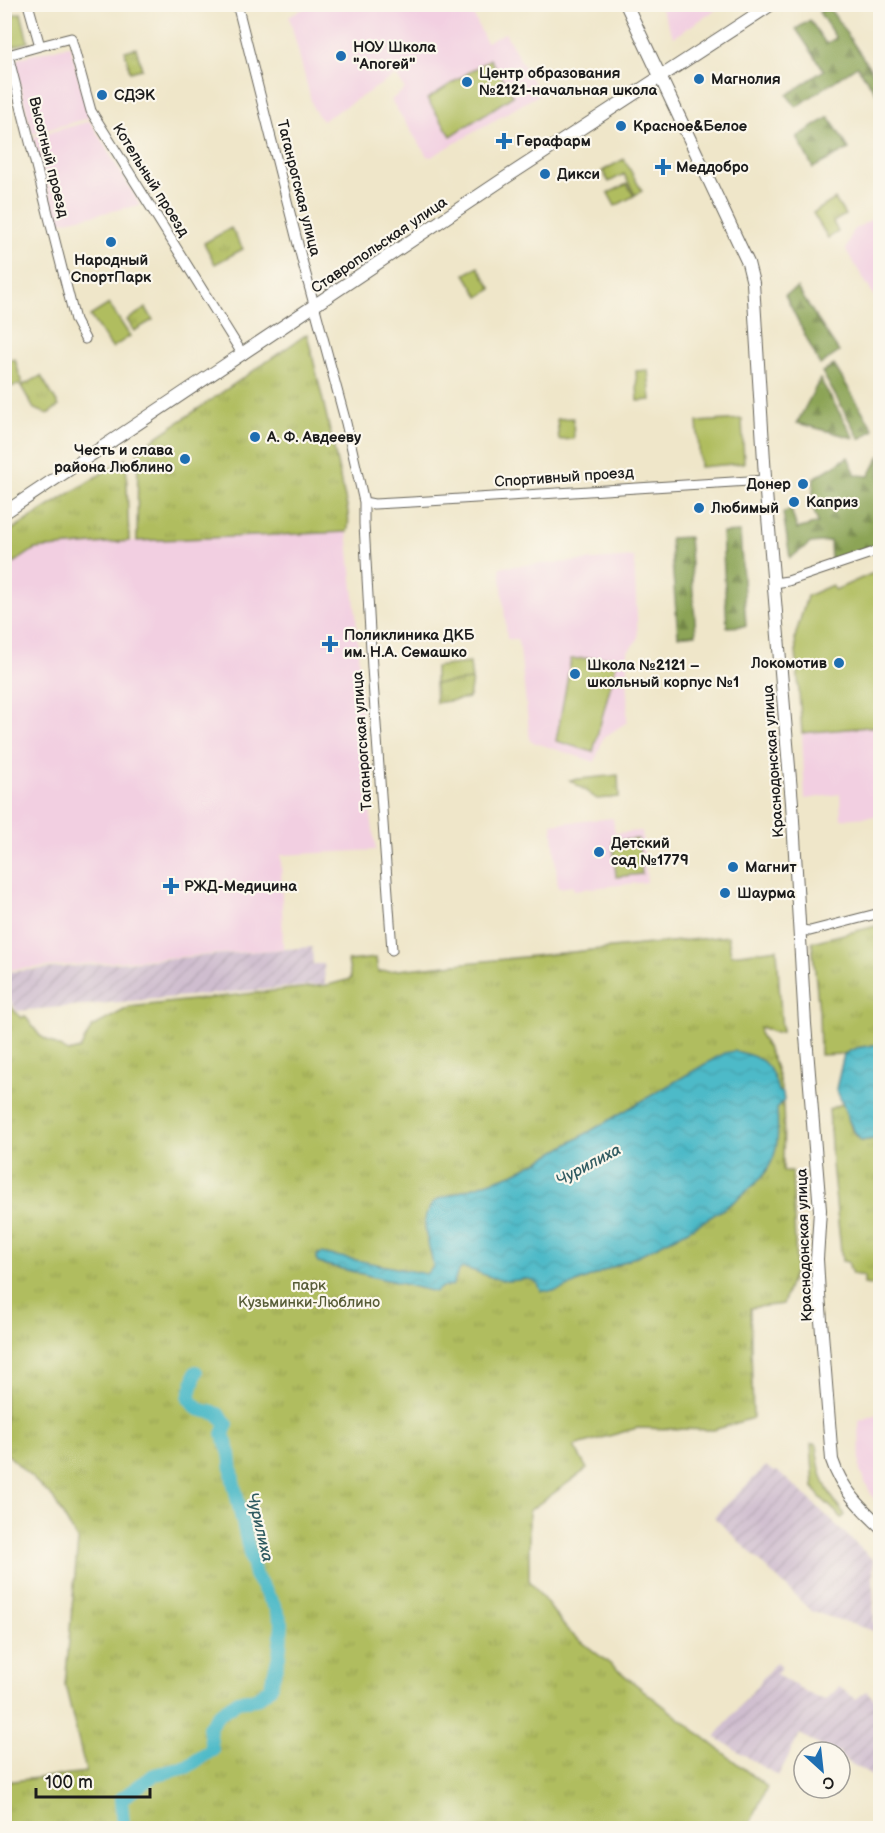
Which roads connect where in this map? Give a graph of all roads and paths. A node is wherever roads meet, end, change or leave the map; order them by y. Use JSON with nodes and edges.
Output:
{"nodes":[{"id":1,"x":28,"y":4,"type":"edge"},
{"id":2,"x":237,"y":4,"type":"edge"},
{"id":3,"x":626,"y":4,"type":"edge"},
{"id":4,"x":772,"y":4,"type":"edge"},
{"id":5,"x":40,"y":46,"type":"junction"},
{"id":6,"x":661,"y":78,"type":"junction"},
{"id":7,"x":314,"y":306,"type":"junction"},
{"id":8,"x":85,"y":339,"type":"dead end"},
{"id":9,"x":243,"y":355,"type":"junction"},
{"id":10,"x":765,"y":480,"type":"junction"},
{"id":11,"x":364,"y":502,"type":"junction"},
{"id":12,"x":4,"y":513,"type":"edge"},
{"id":13,"x":880,"y":550,"type":"edge"},
{"id":14,"x":774,"y":584,"type":"junction"},
{"id":15,"x":880,"y":913,"type":"edge"},
{"id":16,"x":799,"y":930,"type":"junction"},
{"id":17,"x":392,"y":951,"type":"dead end"},
{"id":18,"x":880,"y":1527,"type":"edge"}],
"edges":[{"from":1,"to":5,"type":"street"},
{"from":2,"to":7,"type":"street","name":"Таганрогская улица"},
{"from":3,"to":6,"type":"main road","name":"Краснодонская улица"},
{"from":4,"to":6,"type":"main road","name":"Ставропольская улица"},
{"from":5,"to":8,"type":"street","name":"Высотный проезд"},
{"from":5,"to":9,"type":"street","name":"Котельный проезд"},
{"from":6,"to":7,"type":"main road","name":"Ставропольская улица"},
{"from":6,"to":10,"type":"main road","name":"Краснодонская улица"},
{"from":7,"to":9,"type":"main road","name":"Ставропольская улица"},
{"from":7,"to":11,"type":"street","name":"Таганрогская улица"},
{"from":9,"to":12,"type":"main road","name":"Ставропольская улица"},
{"from":10,"to":11,"type":"street","name":"Спортивный проезд"},
{"from":10,"to":14,"type":"main road","name":"Краснодонская улица"},
{"from":11,"to":17,"type":"street","name":"Таганрогская улица"},
{"from":13,"to":14,"type":"street"},
{"from":14,"to":16,"type":"main road","name":"Краснодонская улица"},
{"from":15,"to":16,"type":"street"},
{"from":16,"to":18,"type":"main road","name":"Краснодонская улица"}]}
